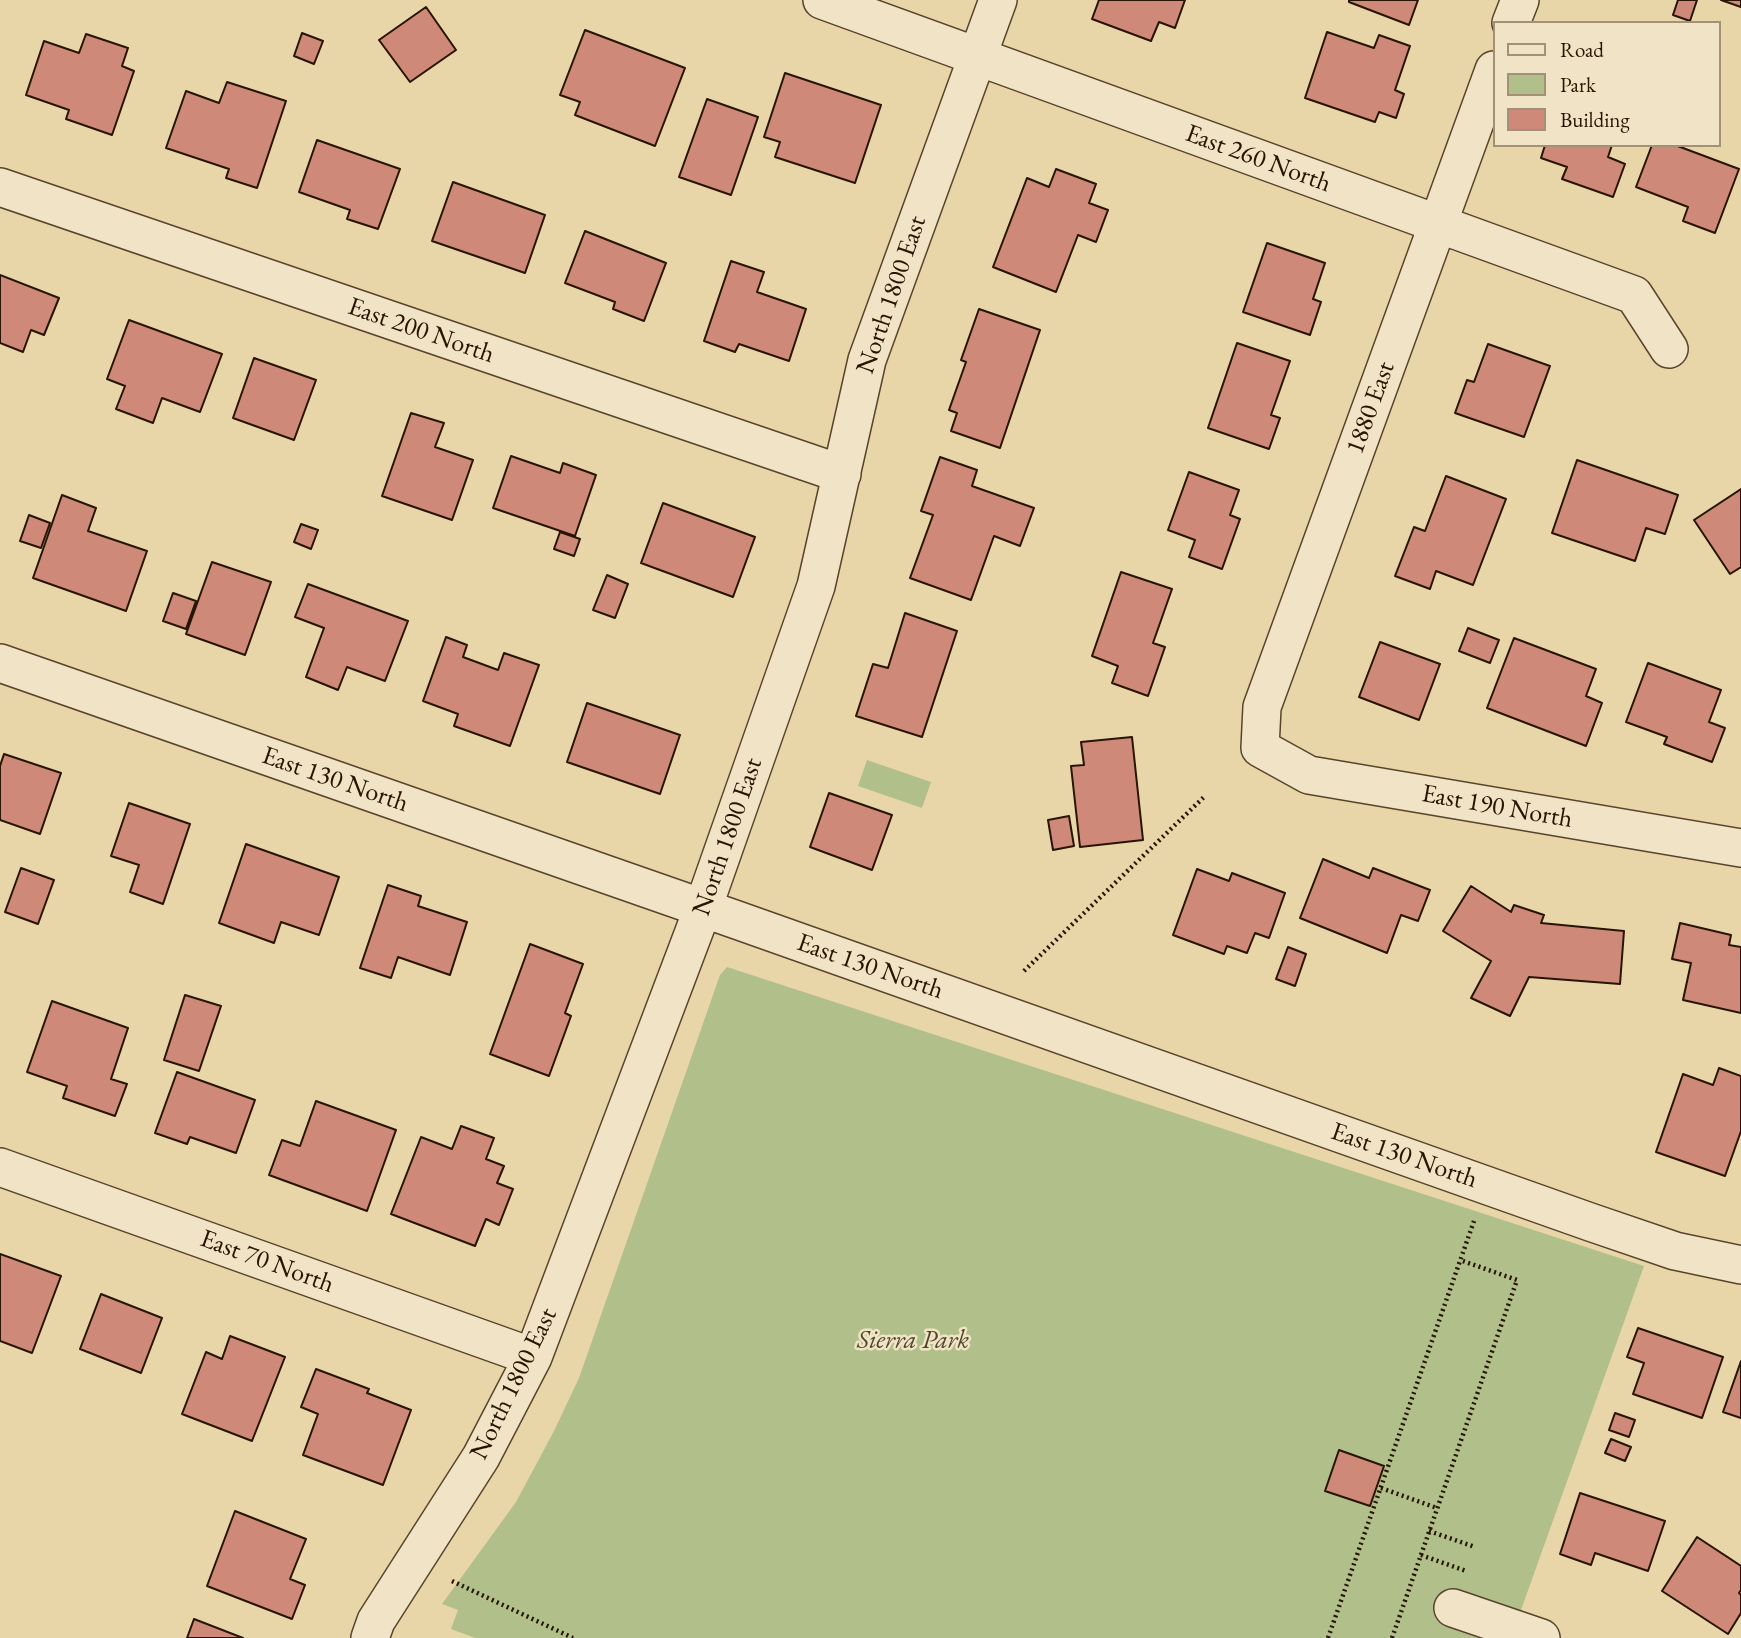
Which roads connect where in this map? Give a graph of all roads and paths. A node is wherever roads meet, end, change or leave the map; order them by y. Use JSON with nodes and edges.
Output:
{"nodes":[{"id":1,"x":822,"y":0,"type":"edge"},
{"id":2,"x":998,"y":0,"type":"edge"},
{"id":3,"x":1520,"y":0,"type":"edge"},
{"id":4,"x":1512,"y":21,"type":"edge"},
{"id":5,"x":977,"y":57,"type":"junction"},
{"id":6,"x":1492,"y":76,"type":"edge"},
{"id":7,"x":0,"y":187,"type":"edge"},
{"id":8,"x":1438,"y":224,"type":"junction"},
{"id":9,"x":1669,"y":348,"type":"dead end"},
{"id":10,"x":842,"y":474,"type":"junction"},
{"id":11,"x":0,"y":663,"type":"edge"},
{"id":12,"x":1260,"y":748,"type":"joint"},
{"id":13,"x":1204,"y":797,"type":"dead end"},
{"id":14,"x":1741,"y":848,"type":"edge"},
{"id":15,"x":703,"y":908,"type":"junction"},
{"id":16,"x":1024,"y":971,"type":"dead end"},
{"id":17,"x":0,"y":1167,"type":"edge"},
{"id":18,"x":1474,"y":1221,"type":"dead end"},
{"id":19,"x":1460,"y":1260,"type":"junction"},
{"id":20,"x":1741,"y":1265,"type":"edge"},
{"id":21,"x":533,"y":1357,"type":"junction"},
{"id":22,"x":1381,"y":1488,"type":"junction"},
{"id":23,"x":1437,"y":1508,"type":"junction"},
{"id":24,"x":1429,"y":1531,"type":"junction"},
{"id":25,"x":1475,"y":1547,"type":"dead end"},
{"id":26,"x":1421,"y":1555,"type":"junction"},
{"id":27,"x":1466,"y":1570,"type":"dead end"},
{"id":28,"x":452,"y":1581,"type":"dead end"},
{"id":29,"x":1453,"y":1608,"type":"dead end"},
{"id":30,"x":370,"y":1638,"type":"edge"},
{"id":31,"x":573,"y":1638,"type":"edge"},
{"id":32,"x":1328,"y":1638,"type":"edge"},
{"id":33,"x":1392,"y":1638,"type":"edge"},
{"id":34,"x":1541,"y":1638,"type":"edge"}],
"edges":[{"from":1,"to":5,"type":"street","name":"East 260 North"},
{"from":2,"to":5,"type":"street","name":"North 1800 East"},
{"from":3,"to":4,"type":"street"},
{"from":5,"to":8,"type":"street","name":"East 260 North"},
{"from":5,"to":10,"type":"street","name":"North 1800 East"},
{"from":6,"to":8,"type":"street","name":"1880 East"},
{"from":7,"to":10,"type":"street","name":"East 200 North"},
{"from":8,"to":9,"type":"street","name":"East 260 North"},
{"from":8,"to":12,"type":"street","name":"1880 East"},
{"from":10,"to":15,"type":"street","name":"North 1800 East"},
{"from":11,"to":15,"type":"street","name":"East 130 North"},
{"from":12,"to":14,"type":"street","name":"East 190 North"},
{"from":13,"to":16,"type":"path"},
{"from":15,"to":20,"type":"street","name":"East 130 North"},
{"from":15,"to":21,"type":"street","name":"North 1800 East"},
{"from":17,"to":21,"type":"street","name":"East 70 North"},
{"from":18,"to":19,"type":"path"},
{"from":19,"to":22,"type":"path"},
{"from":19,"to":23,"type":"path"},
{"from":21,"to":30,"type":"street","name":"North 1800 East"},
{"from":22,"to":23,"type":"path"},
{"from":22,"to":32,"type":"path"},
{"from":23,"to":24,"type":"path"},
{"from":24,"to":25,"type":"path"},
{"from":24,"to":26,"type":"path"},
{"from":26,"to":27,"type":"path"},
{"from":26,"to":33,"type":"path"},
{"from":28,"to":31,"type":"path"},
{"from":29,"to":34,"type":"street"}]}
